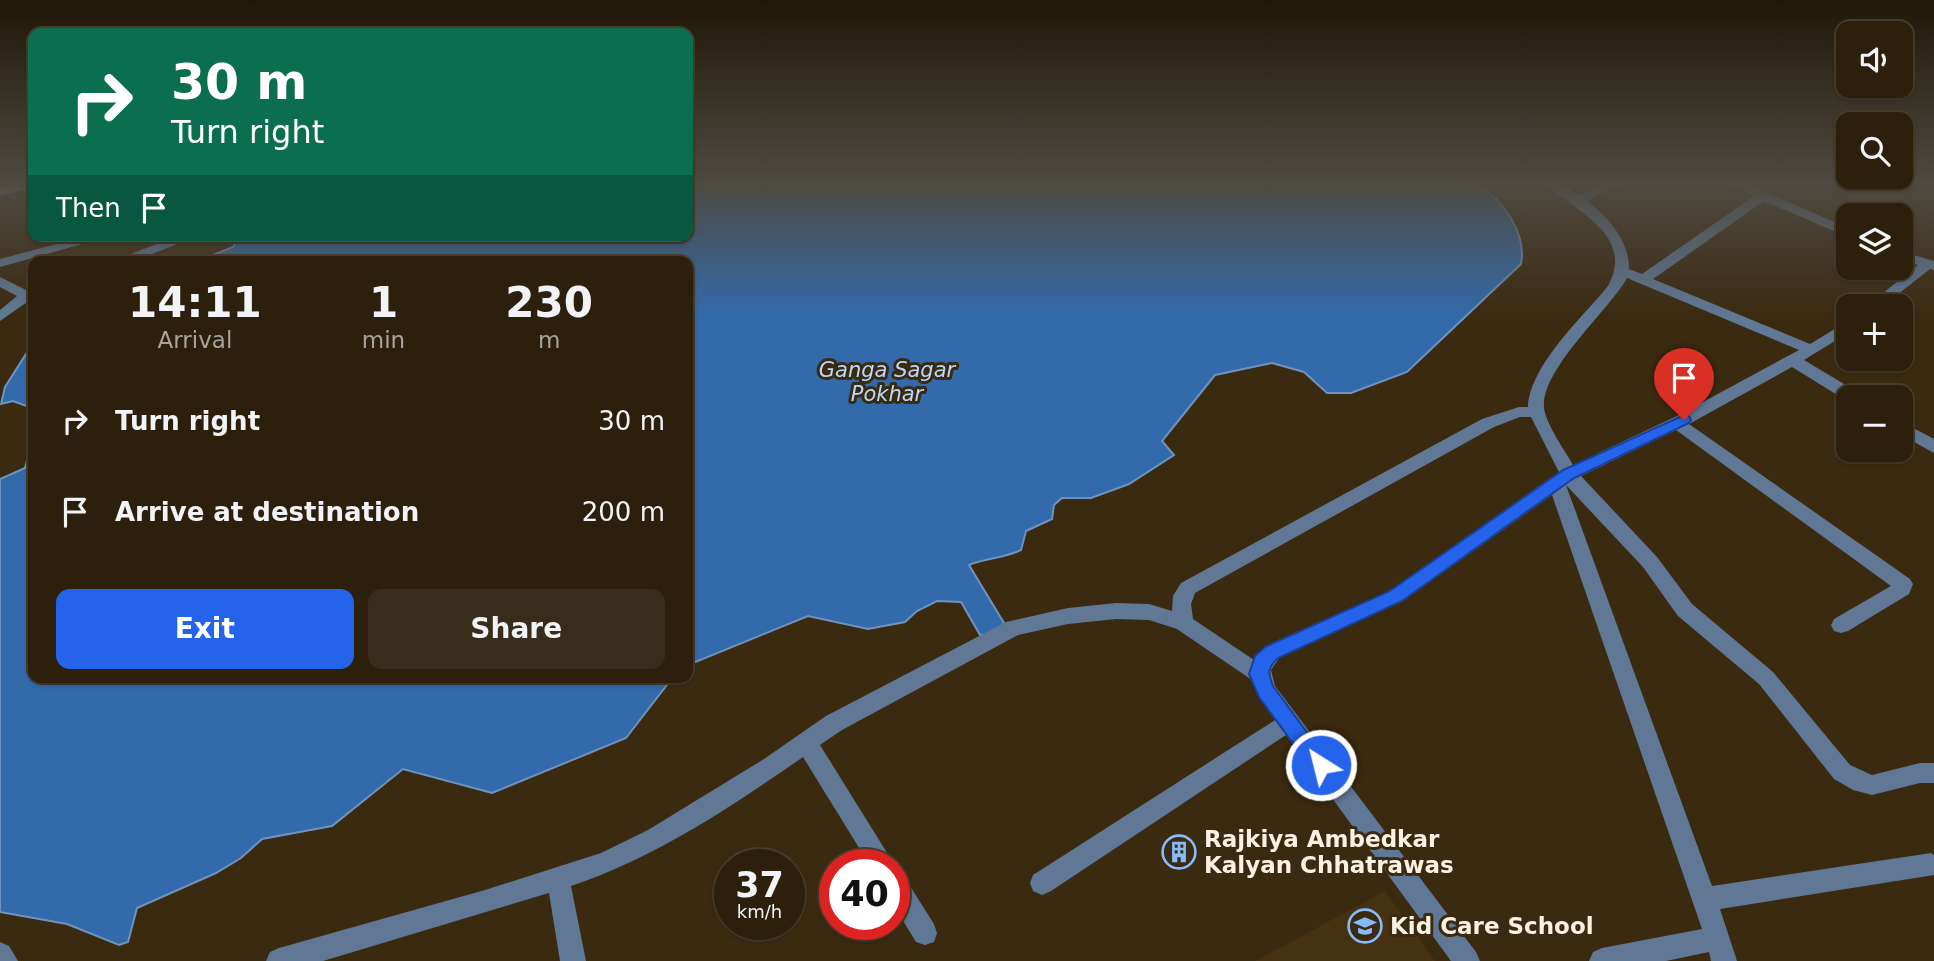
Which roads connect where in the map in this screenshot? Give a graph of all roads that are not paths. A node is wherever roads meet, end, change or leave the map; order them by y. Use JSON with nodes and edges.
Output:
{"nodes":[{"id":1,"x":1606,"y":228,"type":"edge"},
{"id":2,"x":1716,"y":228,"type":"edge"},
{"id":3,"x":81,"y":242,"type":"edge"},
{"id":4,"x":174,"y":242,"type":"edge"},
{"id":5,"x":134,"y":256,"type":"edge"},
{"id":6,"x":1913,"y":259,"type":"edge"},
{"id":7,"x":0,"y":263,"type":"edge"},
{"id":8,"x":1931,"y":265,"type":"edge"},
{"id":9,"x":1622,"y":271,"type":"junction"},
{"id":10,"x":1644,"y":279,"type":"junction"},
{"id":11,"x":0,"y":281,"type":"edge"},
{"id":12,"x":26,"y":293,"type":"edge"},
{"id":13,"x":1891,"y":294,"type":"edge"},
{"id":14,"x":0,"y":295,"type":"edge"},
{"id":15,"x":0,"y":317,"type":"edge"},
{"id":16,"x":1836,"y":333,"type":"edge"},
{"id":17,"x":1811,"y":349,"type":"junction"},
{"id":18,"x":1792,"y":360,"type":"junction"},
{"id":19,"x":1836,"y":387,"type":"edge"},
{"id":20,"x":1536,"y":412,"type":"junction"},
{"id":21,"x":1677,"y":423,"type":"junction"},
{"id":22,"x":1913,"y":434,"type":"edge"},
{"id":23,"x":1934,"y":447,"type":"edge"},
{"id":24,"x":1563,"y":478,"type":"junction"},
{"id":25,"x":1184,"y":623,"type":"junction"},
{"id":26,"x":1842,"y":625,"type":"dead end"},
{"id":27,"x":1259,"y":674,"type":"junction"},
{"id":28,"x":1289,"y":722,"type":"junction"},
{"id":29,"x":806,"y":742,"type":"junction"},
{"id":30,"x":1933,"y":772,"type":"edge"},
{"id":31,"x":874,"y":849,"type":"edge"},
{"id":32,"x":1931,"y":865,"type":"dead end"},
{"id":33,"x":558,"y":878,"type":"junction"},
{"id":34,"x":1042,"y":883,"type":"dead end"},
{"id":35,"x":1705,"y":899,"type":"junction"},
{"id":36,"x":910,"y":909,"type":"edge"},
{"id":37,"x":925,"y":933,"type":"dead end"},
{"id":38,"x":1721,"y":950,"type":"edge"},
{"id":39,"x":0,"y":955,"type":"edge"},
{"id":40,"x":5,"y":961,"type":"edge"},
{"id":41,"x":279,"y":961,"type":"edge"},
{"id":42,"x":573,"y":961,"type":"edge"},
{"id":43,"x":1467,"y":961,"type":"edge"},
{"id":44,"x":1602,"y":961,"type":"edge"}],
"edges":[{"from":1,"to":9,"type":"street"},
{"from":2,"to":10,"type":"street"},
{"from":3,"to":7,"type":"street"},
{"from":4,"to":5,"type":"street"},
{"from":6,"to":8,"type":"street"},
{"from":8,"to":13,"type":"street"},
{"from":9,"to":10,"type":"street"},
{"from":9,"to":20,"type":"street"},
{"from":10,"to":17,"type":"street"},
{"from":11,"to":12,"type":"street"},
{"from":12,"to":14,"type":"street"},
{"from":12,"to":15,"type":"street"},
{"from":16,"to":17,"type":"street"},
{"from":17,"to":18,"type":"street"},
{"from":18,"to":19,"type":"street"},
{"from":18,"to":21,"type":"street"},
{"from":20,"to":24,"type":"street"},
{"from":20,"to":25,"type":"street"},
{"from":21,"to":24,"type":"street"},
{"from":21,"to":26,"type":"street"},
{"from":22,"to":23,"type":"street"},
{"from":24,"to":27,"type":"street"},
{"from":24,"to":30,"type":"street"},
{"from":24,"to":35,"type":"street"},
{"from":25,"to":27,"type":"street"},
{"from":25,"to":29,"type":"street"},
{"from":27,"to":28,"type":"street"},
{"from":28,"to":34,"type":"street"},
{"from":28,"to":43,"type":"street"},
{"from":29,"to":31,"type":"street"},
{"from":29,"to":33,"type":"street"},
{"from":32,"to":35,"type":"street"},
{"from":33,"to":41,"type":"street"},
{"from":33,"to":42,"type":"street"},
{"from":35,"to":38,"type":"street"},
{"from":36,"to":37,"type":"street"},
{"from":38,"to":44,"type":"street"},
{"from":39,"to":40,"type":"street"}]}
